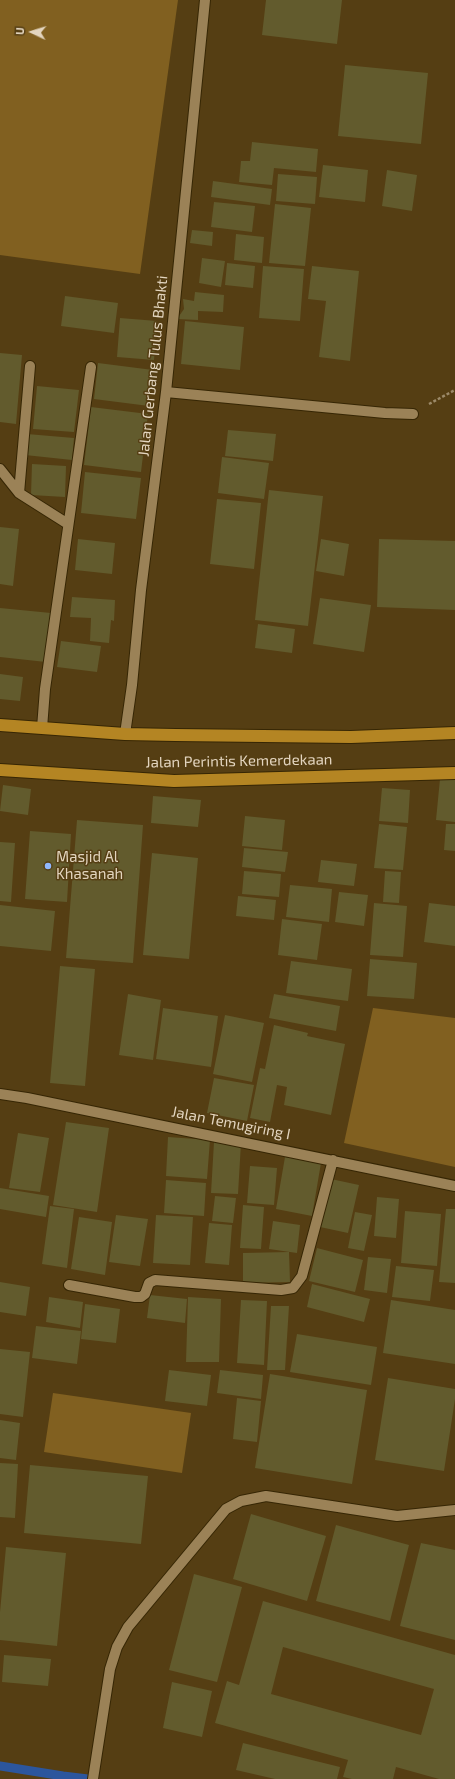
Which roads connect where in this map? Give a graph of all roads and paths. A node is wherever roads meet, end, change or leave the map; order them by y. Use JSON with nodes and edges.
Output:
{"nodes":[{"id":1,"x":205,"y":0,"type":"edge"},
{"id":2,"x":30,"y":366,"type":"dead end"},
{"id":3,"x":91,"y":367,"type":"dead end"},
{"id":4,"x":455,"y":390,"type":"edge"},
{"id":5,"x":166,"y":392,"type":"junction"},
{"id":6,"x":412,"y":414,"type":"joint"},
{"id":7,"x":0,"y":469,"type":"edge"},
{"id":8,"x":19,"y":493,"type":"junction"},
{"id":9,"x":68,"y":524,"type":"junction"},
{"id":10,"x":0,"y":725,"type":"edge"},
{"id":11,"x":42,"y":728,"type":"junction"},
{"id":12,"x":455,"y":733,"type":"edge"},
{"id":13,"x":125,"y":734,"type":"junction"},
{"id":14,"x":0,"y":770,"type":"edge"},
{"id":15,"x":455,"y":773,"type":"edge"},
{"id":16,"x":0,"y":1094,"type":"edge"},
{"id":17,"x":333,"y":1160,"type":"junction"},
{"id":18,"x":455,"y":1186,"type":"edge"},
{"id":19,"x":69,"y":1285,"type":"dead end"},
{"id":20,"x":455,"y":1510,"type":"edge"},
{"id":21,"x":93,"y":1779,"type":"edge"}],
"edges":[{"from":1,"to":5,"type":"street","name":"Jalan Gerbang Tulus Bhakti"},
{"from":2,"to":8,"type":"street"},
{"from":3,"to":9,"type":"street"},
{"from":4,"to":6,"type":"path"},
{"from":5,"to":6,"type":"street"},
{"from":5,"to":13,"type":"street","name":"Jalan Gerbang Tulus Bhakti"},
{"from":7,"to":8,"type":"street"},
{"from":8,"to":9,"type":"street"},
{"from":9,"to":11,"type":"street"},
{"from":10,"to":11,"type":"highway","name":"Jalan Perintis Kemerdekaan"},
{"from":11,"to":13,"type":"highway","name":"Jalan Perintis Kemerdekaan"},
{"from":12,"to":13,"type":"highway","name":"Jalan Perintis Kemerdekaan"},
{"from":14,"to":15,"type":"highway","name":"Jalan Perintis Kemerdekaan"},
{"from":16,"to":17,"type":"street","name":"Jalan Temugiring I"},
{"from":17,"to":18,"type":"street","name":"Jalan Temugiring I"},
{"from":17,"to":19,"type":"street"},
{"from":20,"to":21,"type":"street"}]}
